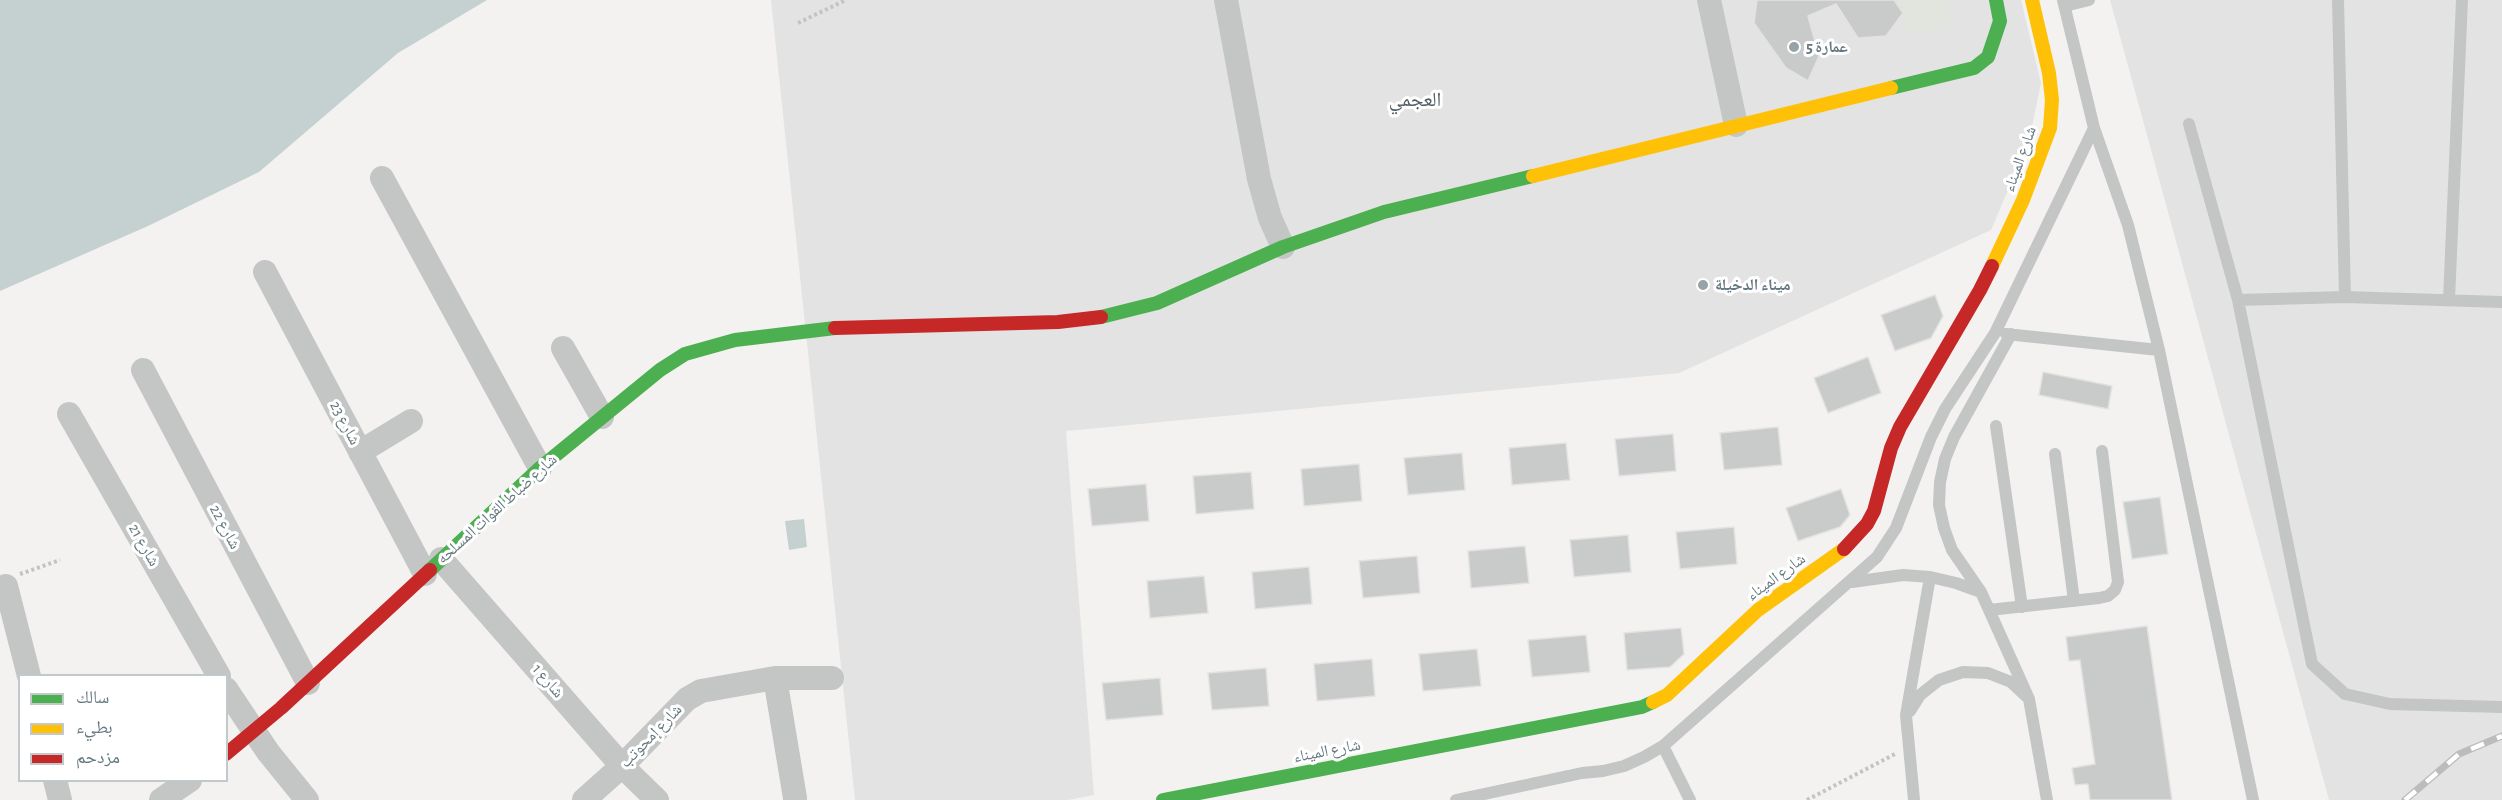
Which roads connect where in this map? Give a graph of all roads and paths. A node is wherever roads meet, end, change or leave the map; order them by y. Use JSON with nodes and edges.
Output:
{"nodes":[{"id":1,"x":846,"y":0,"type":"edge"},
{"id":2,"x":1226,"y":0,"type":"edge"},
{"id":3,"x":1709,"y":0,"type":"edge"},
{"id":4,"x":1996,"y":0,"type":"edge"},
{"id":5,"x":2031,"y":0,"type":"edge"},
{"id":6,"x":2089,"y":0,"type":"edge"},
{"id":7,"x":2338,"y":0,"type":"edge"},
{"id":8,"x":2462,"y":0,"type":"edge"},
{"id":9,"x":2064,"y":3,"type":"edge"},
{"id":10,"x":798,"y":22,"type":"dead end"},
{"id":11,"x":2189,"y":124,"type":"dead end"},
{"id":12,"x":1736,"y":125,"type":"junction"},
{"id":13,"x":2094,"y":128,"type":"junction"},
{"id":14,"x":382,"y":178,"type":"dead end"},
{"id":15,"x":1283,"y":247,"type":"junction"},
{"id":16,"x":265,"y":272,"type":"dead end"},
{"id":17,"x":2345,"y":297,"type":"junction"},
{"id":18,"x":2238,"y":300,"type":"junction"},
{"id":19,"x":2449,"y":300,"type":"junction"},
{"id":20,"x":2502,"y":302,"type":"edge"},
{"id":21,"x":1995,"y":333,"type":"junction"},
{"id":22,"x":2011,"y":334,"type":"junction"},
{"id":23,"x":563,"y":348,"type":"dead end"},
{"id":24,"x":2159,"y":350,"type":"junction"},
{"id":25,"x":142,"y":370,"type":"dead end"},
{"id":26,"x":69,"y":414,"type":"dead end"},
{"id":27,"x":602,"y":417,"type":"junction"},
{"id":28,"x":411,"y":422,"type":"dead end"},
{"id":29,"x":1996,"y":426,"type":"dead end"},
{"id":30,"x":360,"y":452,"type":"junction"},
{"id":31,"x":2102,"y":452,"type":"dead end"},
{"id":32,"x":2055,"y":454,"type":"dead end"},
{"id":33,"x":540,"y":468,"type":"junction"},
{"id":34,"x":60,"y":560,"type":"dead end"},
{"id":35,"x":433,"y":567,"type":"junction"},
{"id":36,"x":1930,"y":577,"type":"junction"},
{"id":37,"x":11,"y":581,"type":"joint"},
{"id":38,"x":1851,"y":582,"type":"junction"},
{"id":39,"x":1982,"y":592,"type":"junction"},
{"id":40,"x":2074,"y":601,"type":"junction"},
{"id":41,"x":2022,"y":607,"type":"junction"},
{"id":42,"x":1989,"y":610,"type":"junction"},
{"id":43,"x":29,"y":674,"type":"edge"},
{"id":44,"x":218,"y":674,"type":"edge"},
{"id":45,"x":775,"y":678,"type":"junction"},
{"id":46,"x":832,"y":678,"type":"dead end"},
{"id":47,"x":308,"y":683,"type":"junction"},
{"id":48,"x":228,"y":692,"type":"edge"},
{"id":49,"x":2029,"y":699,"type":"junction"},
{"id":50,"x":2502,"y":707,"type":"edge"},
{"id":51,"x":1906,"y":715,"type":"junction"},
{"id":52,"x":254,"y":733,"type":"junction"},
{"id":53,"x":1663,"y":746,"type":"junction"},
{"id":54,"x":1909,"y":746,"type":"junction"},
{"id":55,"x":228,"y":752,"type":"edge"},
{"id":56,"x":622,"y":766,"type":"junction"},
{"id":57,"x":56,"y":782,"type":"edge"},
{"id":58,"x":187,"y":782,"type":"edge"},
{"id":59,"x":196,"y":782,"type":"edge"},
{"id":60,"x":1513,"y":788,"type":"junction"},
{"id":61,"x":795,"y":798,"type":"dead end"},
{"id":62,"x":60,"y":800,"type":"edge"},
{"id":63,"x":161,"y":800,"type":"edge"},
{"id":64,"x":194,"y":800,"type":"edge"},
{"id":65,"x":307,"y":800,"type":"edge"},
{"id":66,"x":584,"y":800,"type":"edge"},
{"id":67,"x":657,"y":800,"type":"edge"},
{"id":68,"x":1163,"y":800,"type":"edge"},
{"id":69,"x":1456,"y":800,"type":"edge"},
{"id":70,"x":1519,"y":800,"type":"edge"},
{"id":71,"x":1690,"y":800,"type":"edge"},
{"id":72,"x":1808,"y":800,"type":"edge"},
{"id":73,"x":1914,"y":800,"type":"edge"},
{"id":74,"x":2047,"y":800,"type":"edge"},
{"id":75,"x":2253,"y":800,"type":"edge"}],
"edges":[{"from":1,"to":10,"type":"path"},
{"from":2,"to":15,"type":"street"},
{"from":3,"to":12,"type":"street"},
{"from":4,"to":12,"type":"street","name":"شارع ضباط القوات المسلحه"},
{"from":5,"to":68,"type":"street","name":"شارع الميناء"},
{"from":6,"to":9,"type":"lane"},
{"from":7,"to":17,"type":"lane"},
{"from":8,"to":19,"type":"lane"},
{"from":9,"to":13,"type":"lane"},
{"from":11,"to":18,"type":"lane"},
{"from":12,"to":15,"type":"street","name":"شارع ضباط القوات المسلحه"},
{"from":13,"to":21,"type":"lane"},
{"from":13,"to":24,"type":"lane"},
{"from":14,"to":33,"type":"street"},
{"from":15,"to":27,"type":"street","name":"شارع ضباط القوات المسلحه"},
{"from":16,"to":30,"type":"street","name":"شارع 23"},
{"from":17,"to":18,"type":"lane"},
{"from":17,"to":19,"type":"lane"},
{"from":18,"to":50,"type":"lane"},
{"from":19,"to":20,"type":"lane"},
{"from":21,"to":22,"type":"lane"},
{"from":21,"to":38,"type":"lane"},
{"from":22,"to":24,"type":"lane"},
{"from":22,"to":39,"type":"lane"},
{"from":23,"to":27,"type":"street"},
{"from":24,"to":75,"type":"lane"},
{"from":25,"to":47,"type":"street","name":"شارع 22"},
{"from":26,"to":44,"type":"street","name":"شارع 21"},
{"from":27,"to":33,"type":"street","name":"شارع ضباط القوات المسلحه"},
{"from":28,"to":30,"type":"street"},
{"from":29,"to":41,"type":"lane"},
{"from":30,"to":35,"type":"street","name":"شارع 23"},
{"from":31,"to":40,"type":"lane"},
{"from":32,"to":40,"type":"lane"},
{"from":33,"to":35,"type":"street","name":"شارع ضباط القوات المسلحه"},
{"from":34,"to":37,"type":"path"},
{"from":35,"to":47,"type":"street","name":"شارع ضباط القوات المسلحه"},
{"from":35,"to":56,"type":"street","name":"شارع 1"},
{"from":36,"to":38,"type":"lane"},
{"from":36,"to":39,"type":"lane"},
{"from":36,"to":51,"type":"lane"},
{"from":37,"to":43,"type":"street"},
{"from":38,"to":53,"type":"lane"},
{"from":39,"to":42,"type":"lane"},
{"from":40,"to":41,"type":"lane"},
{"from":41,"to":42,"type":"lane"},
{"from":42,"to":49,"type":"lane"},
{"from":45,"to":46,"type":"street","name":"شارع إمحوتب"},
{"from":45,"to":56,"type":"street","name":"شارع إمحوتب"},
{"from":45,"to":61,"type":"street"},
{"from":47,"to":52,"type":"street","name":"شارع ضباط القوات المسلحه"},
{"from":48,"to":52,"type":"street"},
{"from":49,"to":51,"type":"lane"},
{"from":49,"to":74,"type":"lane"},
{"from":51,"to":54,"type":"lane"},
{"from":52,"to":55,"type":"street","name":"شارع ضباط القوات المسلحه"},
{"from":52,"to":65,"type":"street"},
{"from":53,"to":60,"type":"lane"},
{"from":53,"to":71,"type":"lane"},
{"from":54,"to":72,"type":"path"},
{"from":54,"to":73,"type":"lane"},
{"from":56,"to":66,"type":"street","name":"شارع إمحوتب"},
{"from":56,"to":67,"type":"street","name":"شارع 1"},
{"from":57,"to":62,"type":"street"},
{"from":58,"to":63,"type":"street"},
{"from":59,"to":64,"type":"street"},
{"from":60,"to":69,"type":"lane"},
{"from":60,"to":70,"type":"lane"}]}
